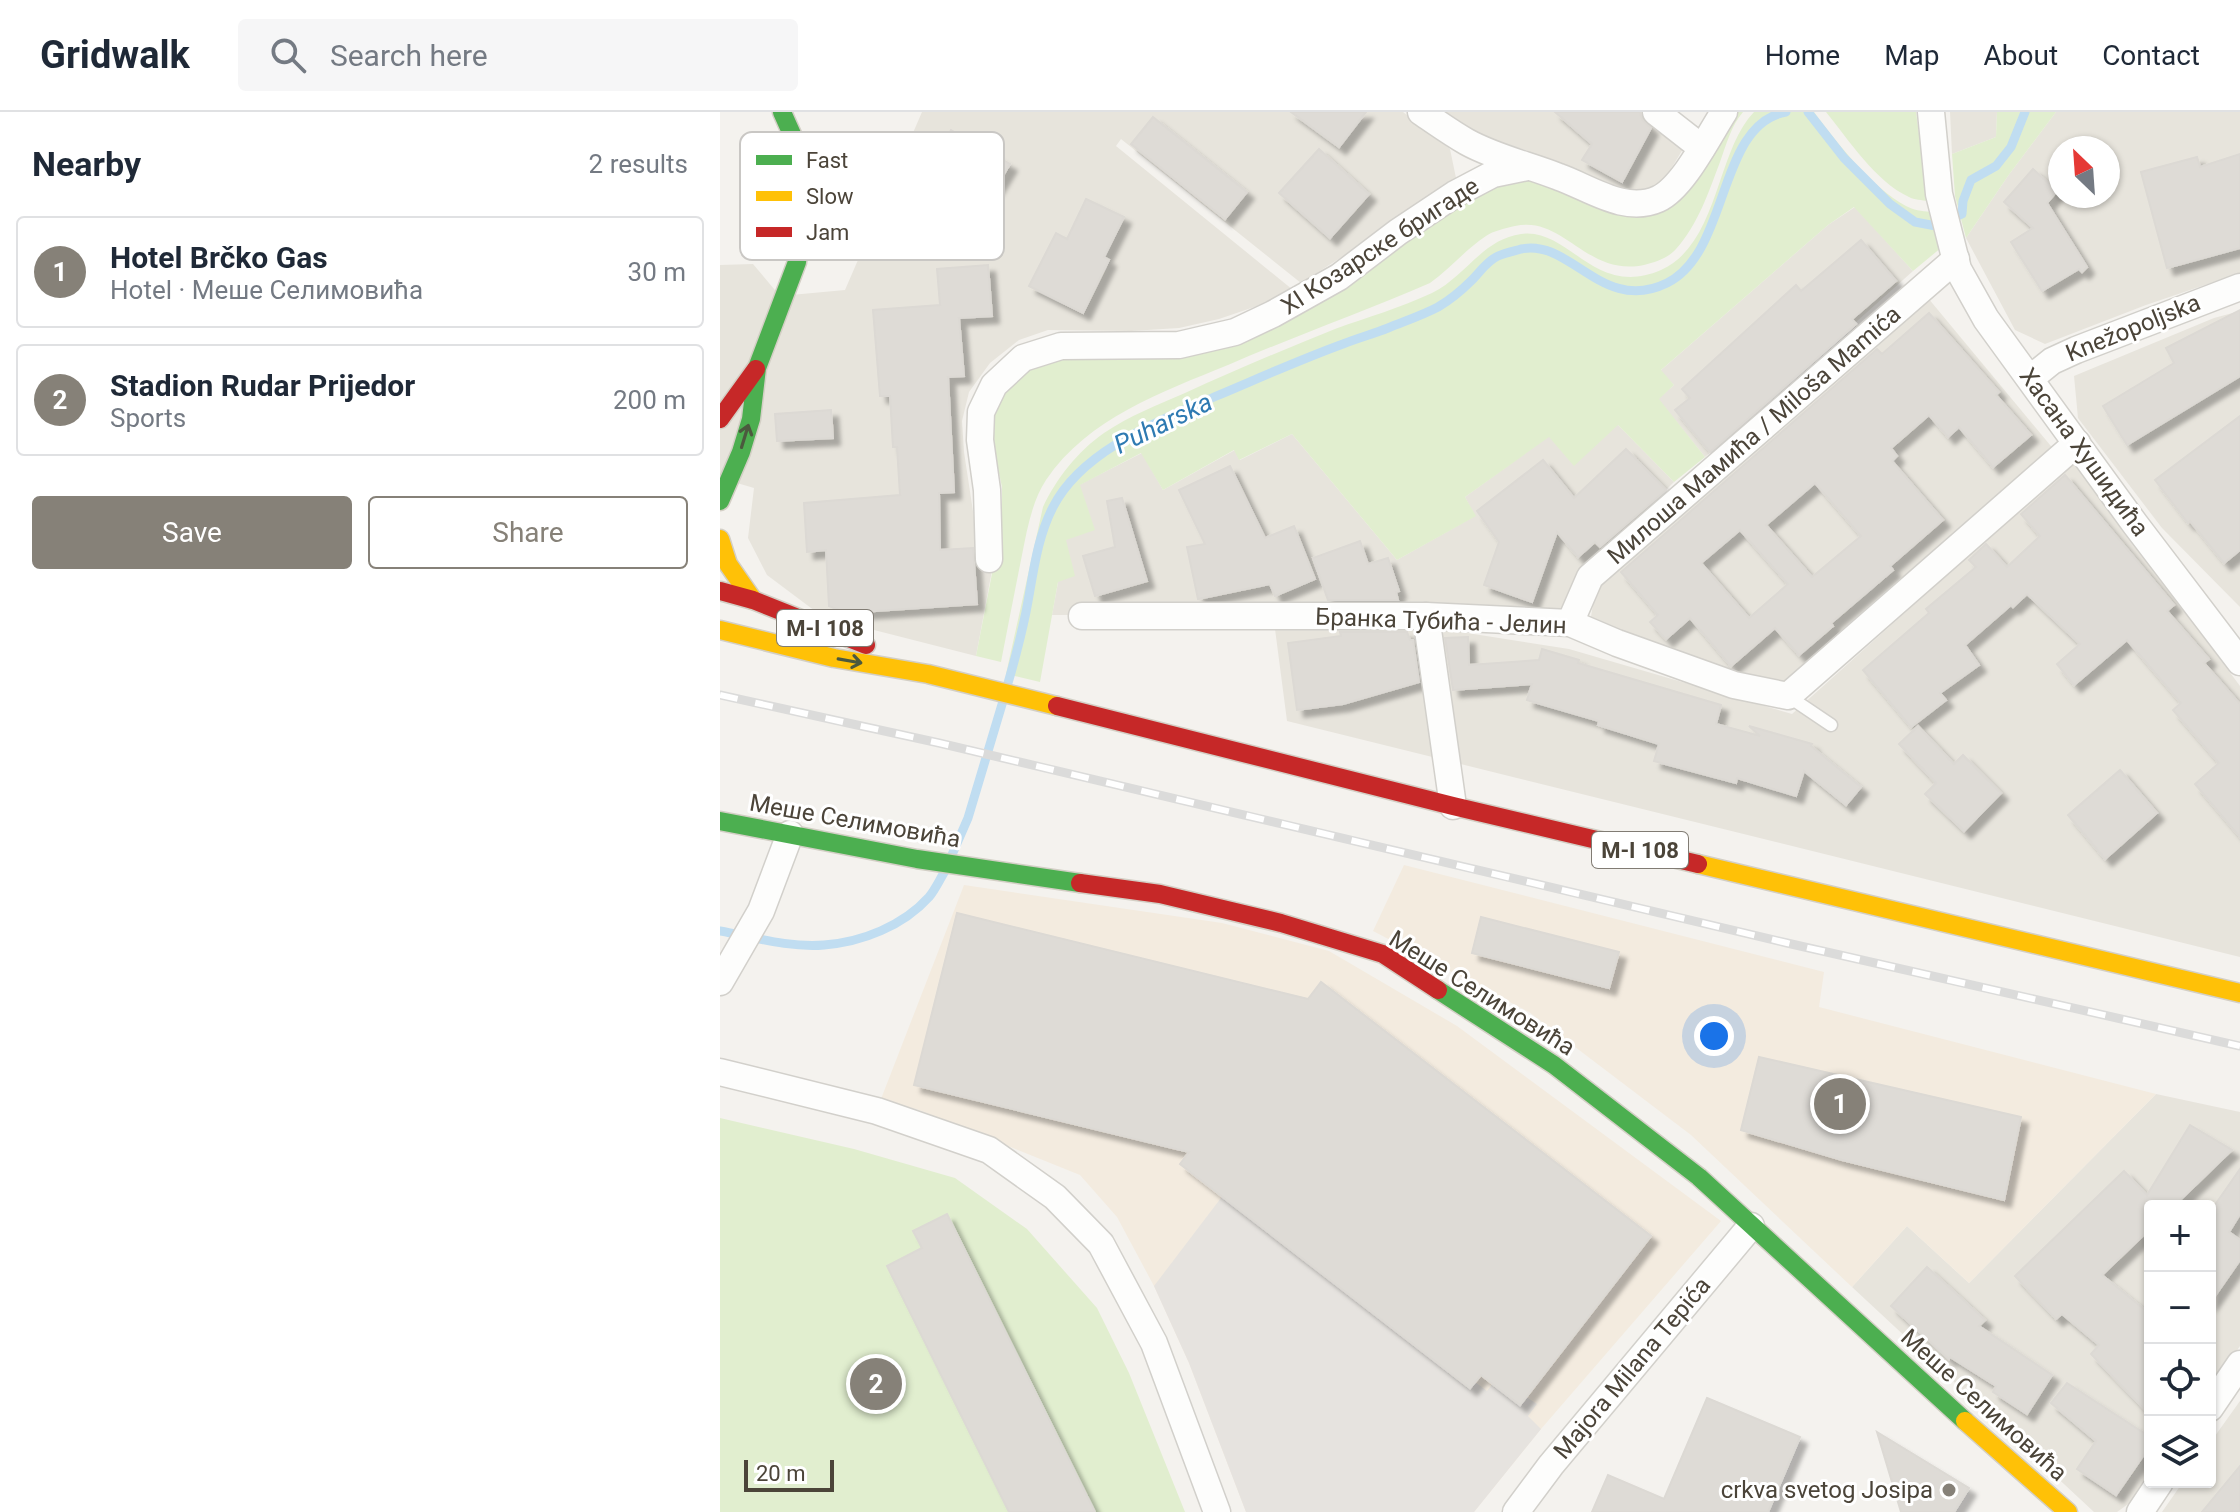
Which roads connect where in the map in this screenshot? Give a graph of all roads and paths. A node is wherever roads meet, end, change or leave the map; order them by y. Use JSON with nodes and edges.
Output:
{"nodes":[{"id":1,"x":782,"y":112,"type":"edge"},
{"id":2,"x":1421,"y":112,"type":"edge"},
{"id":3,"x":1656,"y":112,"type":"edge"},
{"id":4,"x":1724,"y":112,"type":"edge"},
{"id":5,"x":1931,"y":112,"type":"edge"},
{"id":6,"x":791,"y":132,"type":"edge"},
{"id":7,"x":1702,"y":148,"type":"junction"},
{"id":8,"x":1527,"y":167,"type":"junction"},
{"id":9,"x":1956,"y":259,"type":"junction"},
{"id":10,"x":797,"y":260,"type":"edge"},
{"id":11,"x":2240,"y":287,"type":"edge"},
{"id":12,"x":757,"y":368,"type":"junction"},
{"id":13,"x":2031,"y":378,"type":"junction"},
{"id":14,"x":720,"y":419,"type":"edge"},
{"id":15,"x":2077,"y":443,"type":"junction"},
{"id":16,"x":720,"y":501,"type":"edge"},
{"id":17,"x":720,"y":539,"type":"edge"},
{"id":18,"x":989,"y":559,"type":"dead end"},
{"id":19,"x":720,"y":591,"type":"edge"},
{"id":20,"x":753,"y":600,"type":"junction"},
{"id":21,"x":1082,"y":616,"type":"dead end"},
{"id":22,"x":1426,"y":616,"type":"junction"},
{"id":23,"x":1570,"y":623,"type":"junction"},
{"id":24,"x":720,"y":630,"type":"edge"},
{"id":25,"x":2228,"y":633,"type":"edge"},
{"id":26,"x":2240,"y":662,"type":"edge"},
{"id":27,"x":928,"y":674,"type":"junction"},
{"id":28,"x":1788,"y":696,"type":"junction"},
{"id":29,"x":1831,"y":725,"type":"dead end"},
{"id":30,"x":1453,"y":806,"type":"junction"},
{"id":31,"x":720,"y":821,"type":"edge"},
{"id":32,"x":790,"y":834,"type":"junction"},
{"id":33,"x":722,"y":980,"type":"edge"},
{"id":34,"x":2240,"y":993,"type":"edge"},
{"id":35,"x":720,"y":1072,"type":"edge"},
{"id":36,"x":1751,"y":1226,"type":"junction"},
{"id":37,"x":2240,"y":1364,"type":"edge"},
{"id":38,"x":2216,"y":1399,"type":"edge"},
{"id":39,"x":2156,"y":1488,"type":"edge"},
{"id":40,"x":1217,"y":1512,"type":"edge"},
{"id":41,"x":1516,"y":1512,"type":"edge"},
{"id":42,"x":2068,"y":1512,"type":"edge"},
{"id":43,"x":2140,"y":1512,"type":"edge"}],
"edges":[{"from":1,"to":6,"type":"street"},
{"from":2,"to":8,"type":"street","name":"XI Козарске бригаде"},
{"from":3,"to":7,"type":"street"},
{"from":4,"to":7,"type":"street","name":"XI Козарске бригаде"},
{"from":5,"to":9,"type":"street","name":"Хасана Хушидића"},
{"from":7,"to":8,"type":"street","name":"XI Козарске бригаде"},
{"from":8,"to":18,"type":"street","name":"XI Козарске бригаде"},
{"from":9,"to":13,"type":"street","name":"Хасана Хушидића"},
{"from":9,"to":23,"type":"street","name":"Милоша Мамића / Miloša Mamića"},
{"from":10,"to":12,"type":"street"},
{"from":11,"to":13,"type":"street","name":"Knežopoljska"},
{"from":12,"to":14,"type":"street"},
{"from":16,"to":12,"type":"street","one_way":true},
{"from":13,"to":15,"type":"street","name":"Хасана Хушидића"},
{"from":15,"to":25,"type":"street","name":"Хасана Хушидића"},
{"from":15,"to":28,"type":"street"},
{"from":17,"to":20,"type":"street"},
{"from":19,"to":20,"type":"street","number":"M-I 108"},
{"from":20,"to":27,"type":"street","number":"M-I 108"},
{"from":21,"to":22,"type":"street","name":"Бранка Тубића - Јелин"},
{"from":22,"to":23,"type":"street","name":"Бранка Тубића - Јелин"},
{"from":22,"to":30,"type":"street"},
{"from":23,"to":28,"type":"street","name":"Бранка Тубића - Јелин"},
{"from":24,"to":27,"type":"street","number":"M-I 108","one_way":true},
{"from":25,"to":26,"type":"street","name":"Хасана Хушидића"},
{"from":27,"to":30,"type":"street","number":"M-I 108"},
{"from":28,"to":29,"type":"lane"},
{"from":30,"to":34,"type":"street","number":"M-I 108"},
{"from":31,"to":32,"type":"street","name":"Меше Селимовића"},
{"from":32,"to":33,"type":"street"},
{"from":32,"to":36,"type":"street","name":"Меше Селимовића"},
{"from":35,"to":40,"type":"street"},
{"from":36,"to":41,"type":"street","name":"Majora Milana Tepića"},
{"from":36,"to":42,"type":"street","name":"Меше Селимовића"},
{"from":37,"to":38,"type":"street"},
{"from":39,"to":43,"type":"street"}]}
